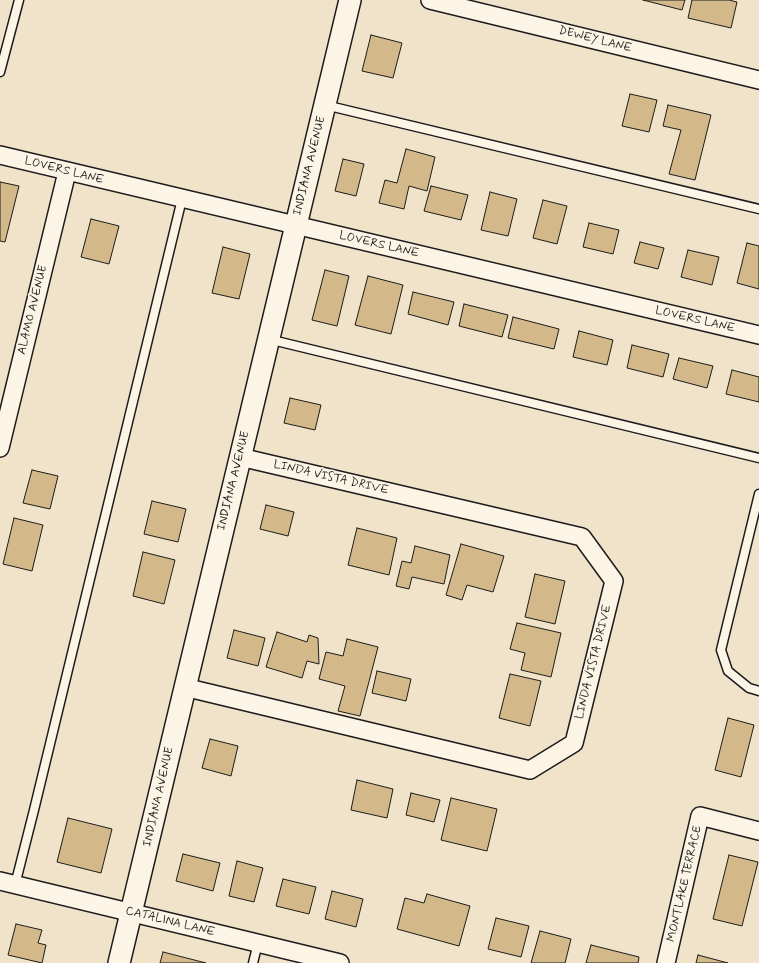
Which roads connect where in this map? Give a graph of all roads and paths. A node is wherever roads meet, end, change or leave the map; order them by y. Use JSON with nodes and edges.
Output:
{"nodes":[{"id":1,"x":19,"y":0,"type":"edge"},
{"id":2,"x":350,"y":0,"type":"edge"},
{"id":3,"x":430,"y":0,"type":"edge"},
{"id":4,"x":0,"y":72,"type":"edge"},
{"id":5,"x":759,"y":80,"type":"edge"},
{"id":6,"x":324,"y":105,"type":"junction"},
{"id":7,"x":0,"y":155,"type":"edge"},
{"id":8,"x":67,"y":172,"type":"junction"},
{"id":9,"x":182,"y":199,"type":"junction"},
{"id":10,"x":759,"y":209,"type":"edge"},
{"id":11,"x":296,"y":225,"type":"junction"},
{"id":12,"x":759,"y":335,"type":"edge"},
{"id":13,"x":268,"y":339,"type":"junction"},
{"id":14,"x":0,"y":448,"type":"edge"},
{"id":15,"x":240,"y":457,"type":"junction"},
{"id":16,"x":759,"y":458,"type":"edge"},
{"id":17,"x":759,"y":494,"type":"edge"},
{"id":18,"x":184,"y":688,"type":"junction"},
{"id":19,"x":759,"y":691,"type":"edge"},
{"id":20,"x":759,"y":831,"type":"edge"},
{"id":21,"x":7,"y":883,"type":"edge"},
{"id":22,"x":131,"y":913,"type":"junction"},
{"id":23,"x":258,"y":943,"type":"junction"},
{"id":24,"x":119,"y":963,"type":"edge"},
{"id":25,"x":253,"y":963,"type":"edge"},
{"id":26,"x":340,"y":963,"type":"edge"},
{"id":27,"x":666,"y":963,"type":"edge"}],
"edges":[{"from":1,"to":4,"type":"lane"},
{"from":2,"to":6,"type":"street","name":"INDIANA AVENUE"},
{"from":3,"to":5,"type":"street","name":"DEWEY LANE"},
{"from":6,"to":10,"type":"lane"},
{"from":6,"to":11,"type":"street","name":"INDIANA AVENUE"},
{"from":7,"to":8,"type":"street","name":"LOVERS LANE"},
{"from":8,"to":9,"type":"street","name":"LOVERS LANE"},
{"from":8,"to":14,"type":"street","name":"ALAMO AVENUE"},
{"from":9,"to":11,"type":"street","name":"LOVERS LANE"},
{"from":9,"to":21,"type":"lane"},
{"from":11,"to":12,"type":"street","name":"LOVERS LANE"},
{"from":11,"to":13,"type":"street","name":"INDIANA AVENUE"},
{"from":13,"to":15,"type":"street","name":"INDIANA AVENUE"},
{"from":13,"to":16,"type":"lane"},
{"from":15,"to":18,"type":"street","name":"INDIANA AVENUE"},
{"from":15,"to":18,"type":"street","name":"LINDA VISTA DRIVE"},
{"from":17,"to":19,"type":"lane"},
{"from":18,"to":22,"type":"street","name":"INDIANA AVENUE"},
{"from":20,"to":27,"type":"street","name":"MONTLAKE TERRACE"},
{"from":21,"to":22,"type":"street","name":"CATALINA LANE"},
{"from":22,"to":23,"type":"street","name":"CATALINA LANE"},
{"from":22,"to":24,"type":"street","name":"INDIANA AVENUE"},
{"from":23,"to":25,"type":"lane"},
{"from":23,"to":26,"type":"street","name":"CATALINA LANE"}]}
